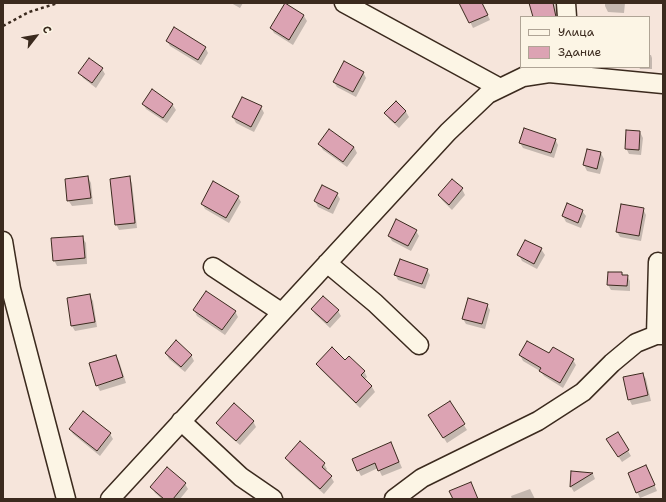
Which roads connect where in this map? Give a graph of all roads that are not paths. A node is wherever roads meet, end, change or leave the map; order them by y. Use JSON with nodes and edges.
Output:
{"nodes":[{"id":1,"x":566,"y":3,"type":"edge"},
{"id":2,"x":349,"y":4,"type":"edge"},
{"id":3,"x":567,"y":16,"type":"edge"},
{"id":4,"x":568,"y":71,"type":"edge"},
{"id":5,"x":663,"y":84,"type":"edge"},
{"id":6,"x":500,"y":88,"type":"junction"},
{"id":7,"x":3,"y":241,"type":"edge"},
{"id":8,"x":658,"y":262,"type":"dead end"},
{"id":9,"x":327,"y":263,"type":"junction"},
{"id":10,"x":213,"y":267,"type":"dead end"},
{"id":11,"x":281,"y":312,"type":"junction"},
{"id":12,"x":660,"y":335,"type":"edge"},
{"id":13,"x":419,"y":345,"type":"dead end"},
{"id":14,"x":181,"y":421,"type":"junction"},
{"id":15,"x":66,"y":499,"type":"edge"},
{"id":16,"x":110,"y":499,"type":"edge"},
{"id":17,"x":273,"y":499,"type":"edge"},
{"id":18,"x":394,"y":499,"type":"edge"}],
"edges":[{"from":1,"to":3,"type":"street"},
{"from":2,"to":6,"type":"street"},
{"from":4,"to":5,"type":"street"},
{"from":4,"to":6,"type":"street"},
{"from":6,"to":9,"type":"street"},
{"from":7,"to":15,"type":"street"},
{"from":8,"to":12,"type":"street"},
{"from":9,"to":11,"type":"street"},
{"from":9,"to":13,"type":"street"},
{"from":10,"to":11,"type":"street"},
{"from":11,"to":14,"type":"street"},
{"from":12,"to":18,"type":"street"},
{"from":14,"to":16,"type":"street"},
{"from":14,"to":17,"type":"street"}]}
